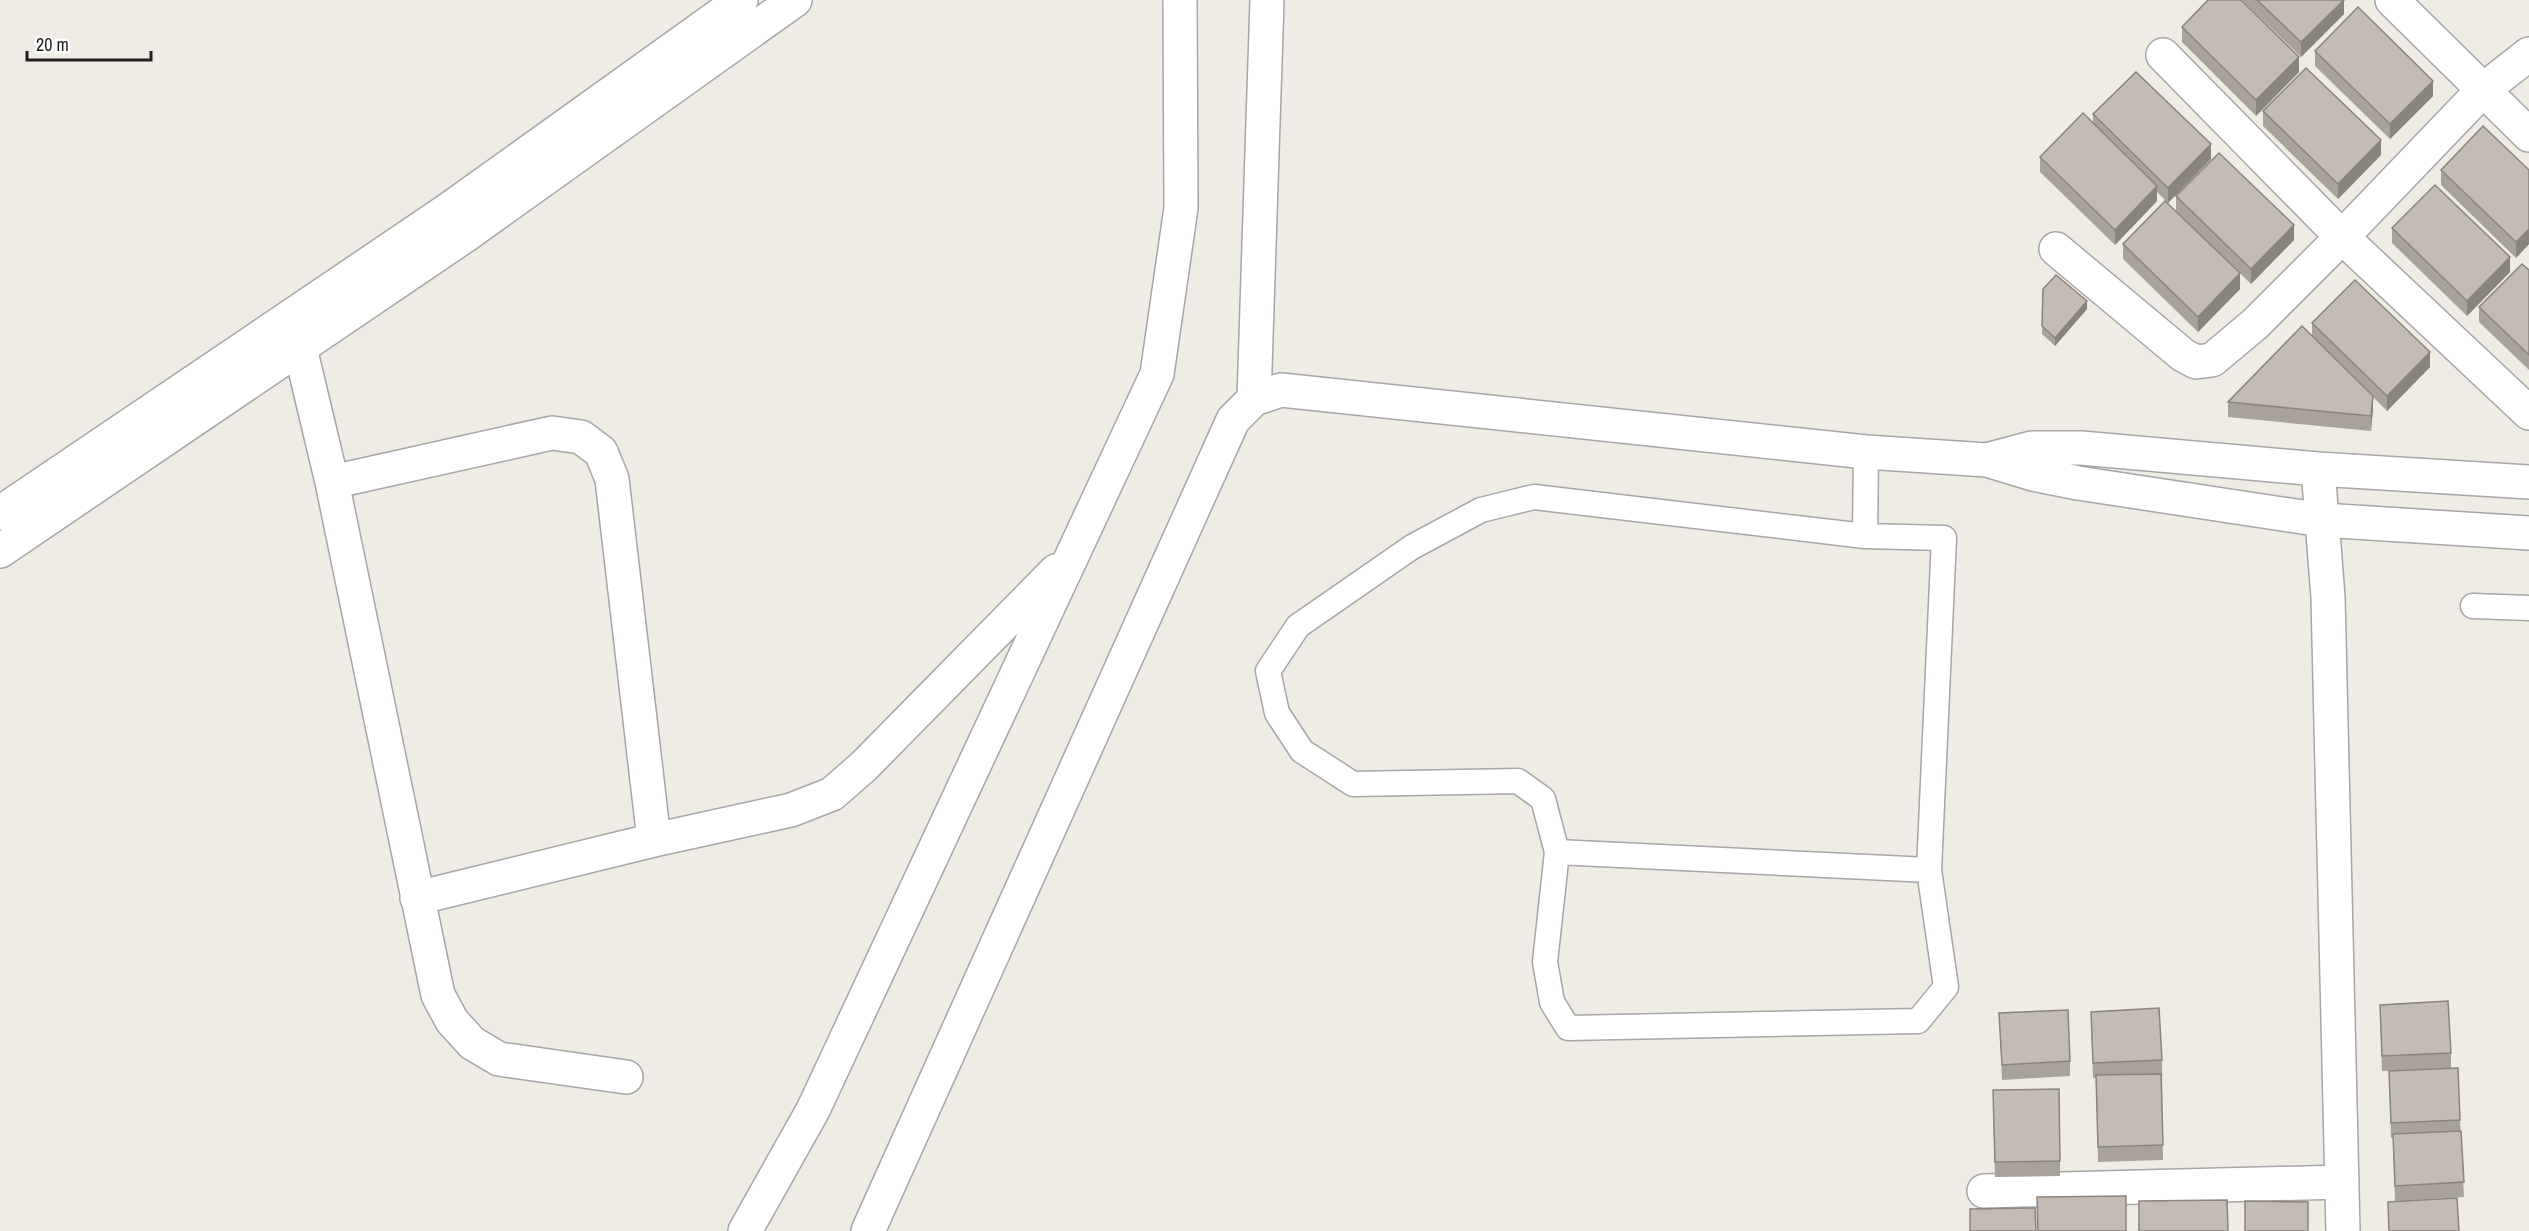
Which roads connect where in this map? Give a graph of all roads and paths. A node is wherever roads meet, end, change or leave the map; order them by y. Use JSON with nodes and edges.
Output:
{"nodes":[{"id":1,"x":741,"y":0,"type":"edge"},
{"id":2,"x":795,"y":0,"type":"edge"},
{"id":3,"x":1180,"y":0,"type":"edge"},
{"id":4,"x":1267,"y":0,"type":"edge"},
{"id":5,"x":2392,"y":0,"type":"edge"},
{"id":6,"x":2529,"y":54,"type":"edge"},
{"id":7,"x":2163,"y":55,"type":"dead end"},
{"id":8,"x":2483,"y":90,"type":"junction"},
{"id":9,"x":2529,"y":135,"type":"edge"},
{"id":10,"x":2342,"y":237,"type":"junction"},
{"id":11,"x":2056,"y":249,"type":"dead end"},
{"id":12,"x":290,"y":317,"type":"junction"},
{"id":13,"x":300,"y":348,"type":"junction"},
{"id":14,"x":1254,"y":399,"type":"junction"},
{"id":15,"x":2529,"y":413,"type":"edge"},
{"id":16,"x":1866,"y":452,"type":"junction"},
{"id":17,"x":1987,"y":460,"type":"junction"},
{"id":18,"x":2318,"y":469,"type":"junction"},
{"id":19,"x":332,"y":482,"type":"junction"},
{"id":20,"x":2529,"y":482,"type":"edge"},
{"id":21,"x":0,"y":513,"type":"edge"},
{"id":22,"x":2322,"y":520,"type":"junction"},
{"id":23,"x":2529,"y":533,"type":"edge"},
{"id":24,"x":1865,"y":536,"type":"junction"},
{"id":25,"x":0,"y":551,"type":"edge"},
{"id":26,"x":1074,"y":553,"type":"junction"},
{"id":27,"x":2473,"y":606,"type":"dead end"},
{"id":28,"x":2529,"y":608,"type":"edge"},
{"id":29,"x":654,"y":840,"type":"junction"},
{"id":30,"x":1557,"y":852,"type":"junction"},
{"id":31,"x":1929,"y":870,"type":"junction"},
{"id":32,"x":417,"y":898,"type":"junction"},
{"id":33,"x":626,"y":1077,"type":"dead end"},
{"id":34,"x":2342,"y":1182,"type":"junction"},
{"id":35,"x":1984,"y":1191,"type":"dead end"},
{"id":36,"x":745,"y":1231,"type":"edge"},
{"id":37,"x":868,"y":1231,"type":"edge"},
{"id":38,"x":2343,"y":1231,"type":"edge"}],
"edges":[{"from":1,"to":12,"type":"street"},
{"from":2,"to":13,"type":"street"},
{"from":3,"to":26,"type":"street"},
{"from":4,"to":14,"type":"street"},
{"from":5,"to":8,"type":"street"},
{"from":6,"to":8,"type":"street"},
{"from":7,"to":10,"type":"street"},
{"from":8,"to":9,"type":"street"},
{"from":8,"to":10,"type":"street"},
{"from":10,"to":11,"type":"street"},
{"from":10,"to":15,"type":"street"},
{"from":12,"to":13,"type":"street"},
{"from":12,"to":21,"type":"street"},
{"from":13,"to":19,"type":"street"},
{"from":13,"to":25,"type":"street"},
{"from":14,"to":16,"type":"street"},
{"from":14,"to":37,"type":"street"},
{"from":16,"to":17,"type":"street"},
{"from":16,"to":24,"type":"lane"},
{"from":17,"to":18,"type":"street"},
{"from":17,"to":22,"type":"street"},
{"from":18,"to":20,"type":"street"},
{"from":18,"to":22,"type":"street"},
{"from":19,"to":29,"type":"street"},
{"from":19,"to":32,"type":"street"},
{"from":22,"to":23,"type":"street"},
{"from":22,"to":34,"type":"street"},
{"from":24,"to":30,"type":"lane"},
{"from":24,"to":31,"type":"lane"},
{"from":26,"to":29,"type":"street"},
{"from":26,"to":36,"type":"street"},
{"from":27,"to":28,"type":"lane"},
{"from":29,"to":32,"type":"street"},
{"from":30,"to":31,"type":"lane"},
{"from":30,"to":31,"type":"lane"},
{"from":32,"to":33,"type":"street"},
{"from":34,"to":35,"type":"street"},
{"from":34,"to":38,"type":"street"}]}
